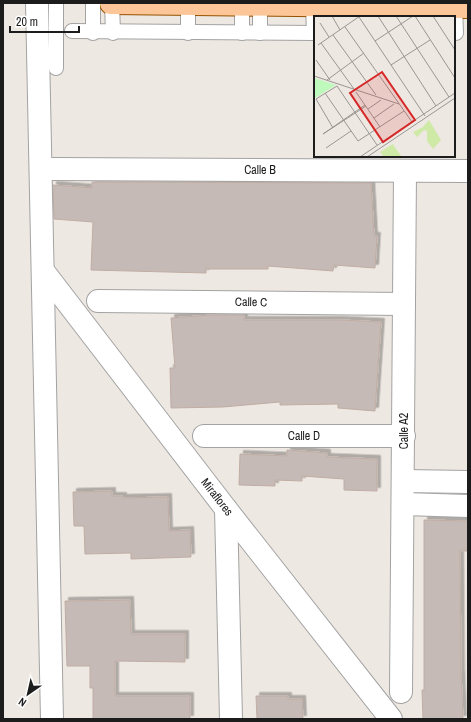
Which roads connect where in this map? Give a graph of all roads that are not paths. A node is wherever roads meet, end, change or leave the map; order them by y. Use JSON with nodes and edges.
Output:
{"nodes":[{"id":1,"x":38,"y":3,"type":"edge"},
{"id":2,"x":56,"y":3,"type":"edge"},
{"id":3,"x":93,"y":3,"type":"edge"},
{"id":4,"x":112,"y":3,"type":"edge"},
{"id":5,"x":188,"y":4,"type":"edge"},
{"id":6,"x":251,"y":4,"type":"junction"},
{"id":7,"x":462,"y":7,"type":"edge"},
{"id":8,"x":326,"y":9,"type":"edge"},
{"id":9,"x":400,"y":11,"type":"edge"},
{"id":10,"x":72,"y":31,"type":"dead end"},
{"id":11,"x":93,"y":32,"type":"junction"},
{"id":12,"x":113,"y":33,"type":"junction"},
{"id":13,"x":188,"y":33,"type":"junction"},
{"id":14,"x":242,"y":33,"type":"junction"},
{"id":15,"x":260,"y":33,"type":"junction"},
{"id":16,"x":314,"y":33,"type":"edge"},
{"id":17,"x":459,"y":33,"type":"edge"},
{"id":18,"x":56,"y":68,"type":"dead end"},
{"id":19,"x":51,"y":169,"type":"dead end"},
{"id":20,"x":405,"y":171,"type":"junction"},
{"id":21,"x":468,"y":171,"type":"edge"},
{"id":22,"x":44,"y":272,"type":"junction"},
{"id":23,"x":98,"y":301,"type":"dead end"},
{"id":24,"x":404,"y":304,"type":"junction"},
{"id":25,"x":204,"y":436,"type":"dead end"},
{"id":26,"x":404,"y":436,"type":"junction"},
{"id":27,"x":404,"y":481,"type":"junction"},
{"id":28,"x":468,"y":482,"type":"edge"},
{"id":29,"x":404,"y":504,"type":"junction"},
{"id":30,"x":468,"y":506,"type":"edge"},
{"id":31,"x":226,"y":509,"type":"junction"},
{"id":32,"x":401,"y":692,"type":"dead end"},
{"id":33,"x":52,"y":719,"type":"edge"},
{"id":34,"x":230,"y":719,"type":"edge"},
{"id":35,"x":391,"y":719,"type":"edge"}],
"edges":[{"from":1,"to":22,"type":"street"},
{"from":2,"to":18,"type":"lane"},
{"from":3,"to":11,"type":"lane"},
{"from":4,"to":5,"type":"main road"},
{"from":4,"to":12,"type":"lane"},
{"from":5,"to":6,"type":"main road"},
{"from":5,"to":13,"type":"lane"},
{"from":6,"to":8,"type":"main road"},
{"from":6,"to":14,"type":"lane"},
{"from":6,"to":15,"type":"lane"},
{"from":7,"to":9,"type":"main road"},
{"from":7,"to":17,"type":"lane"},
{"from":8,"to":9,"type":"main road"},
{"from":10,"to":11,"type":"lane"},
{"from":11,"to":12,"type":"lane"},
{"from":12,"to":13,"type":"lane"},
{"from":13,"to":14,"type":"lane"},
{"from":14,"to":15,"type":"lane"},
{"from":15,"to":16,"type":"lane"},
{"from":19,"to":20,"type":"street","name":"Calle B"},
{"from":20,"to":21,"type":"street","name":"Calle B"},
{"from":20,"to":24,"type":"street","name":"Calle A2"},
{"from":22,"to":31,"type":"street","name":"Miraflores"},
{"from":22,"to":33,"type":"street"},
{"from":23,"to":24,"type":"street","name":"Calle C"},
{"from":24,"to":26,"type":"street","name":"Calle A2"},
{"from":25,"to":26,"type":"street","name":"Calle D"},
{"from":26,"to":27,"type":"street","name":"Calle A2"},
{"from":27,"to":28,"type":"street"},
{"from":27,"to":29,"type":"street","name":"Calle A2"},
{"from":29,"to":30,"type":"street"},
{"from":29,"to":32,"type":"street","name":"Calle A2"},
{"from":31,"to":34,"type":"street"},
{"from":31,"to":35,"type":"street","name":"Miraflores"}]}
